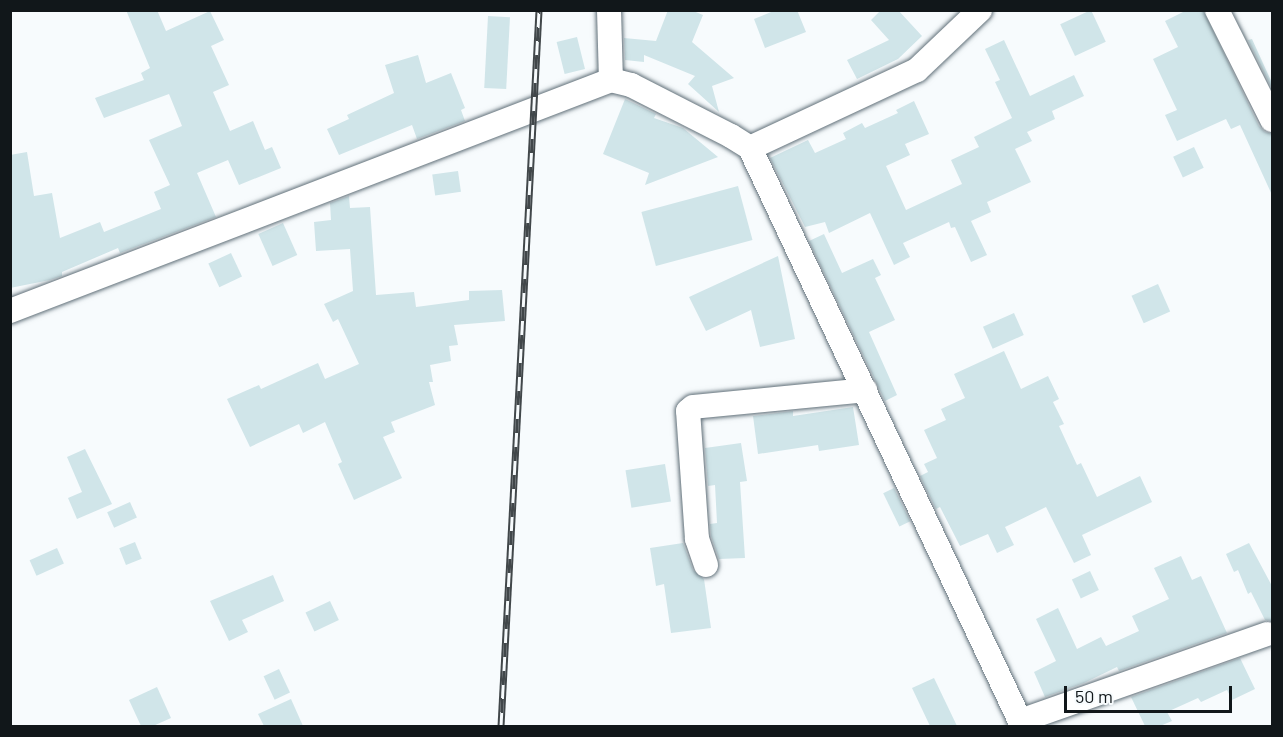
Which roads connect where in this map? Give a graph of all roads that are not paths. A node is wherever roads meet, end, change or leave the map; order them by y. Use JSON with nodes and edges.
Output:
{"nodes":[{"id":1,"x":609,"y":10,"type":"edge"},
{"id":2,"x":980,"y":10,"type":"edge"},
{"id":3,"x":1216,"y":10,"type":"edge"},
{"id":4,"x":611,"y":80,"type":"junction"},
{"id":5,"x":1272,"y":120,"type":"edge"},
{"id":6,"x":750,"y":148,"type":"junction"},
{"id":7,"x":10,"y":311,"type":"edge"},
{"id":8,"x":865,"y":390,"type":"junction"},
{"id":9,"x":706,"y":565,"type":"dead end"},
{"id":10,"x":1267,"y":634,"type":"dead end"}],
"edges":[{"from":1,"to":4,"type":"street"},
{"from":2,"to":6,"type":"street"},
{"from":3,"to":5,"type":"street"},
{"from":4,"to":6,"type":"street"},
{"from":4,"to":7,"type":"street"},
{"from":6,"to":8,"type":"street"},
{"from":8,"to":9,"type":"street"},
{"from":8,"to":10,"type":"street"}]}
